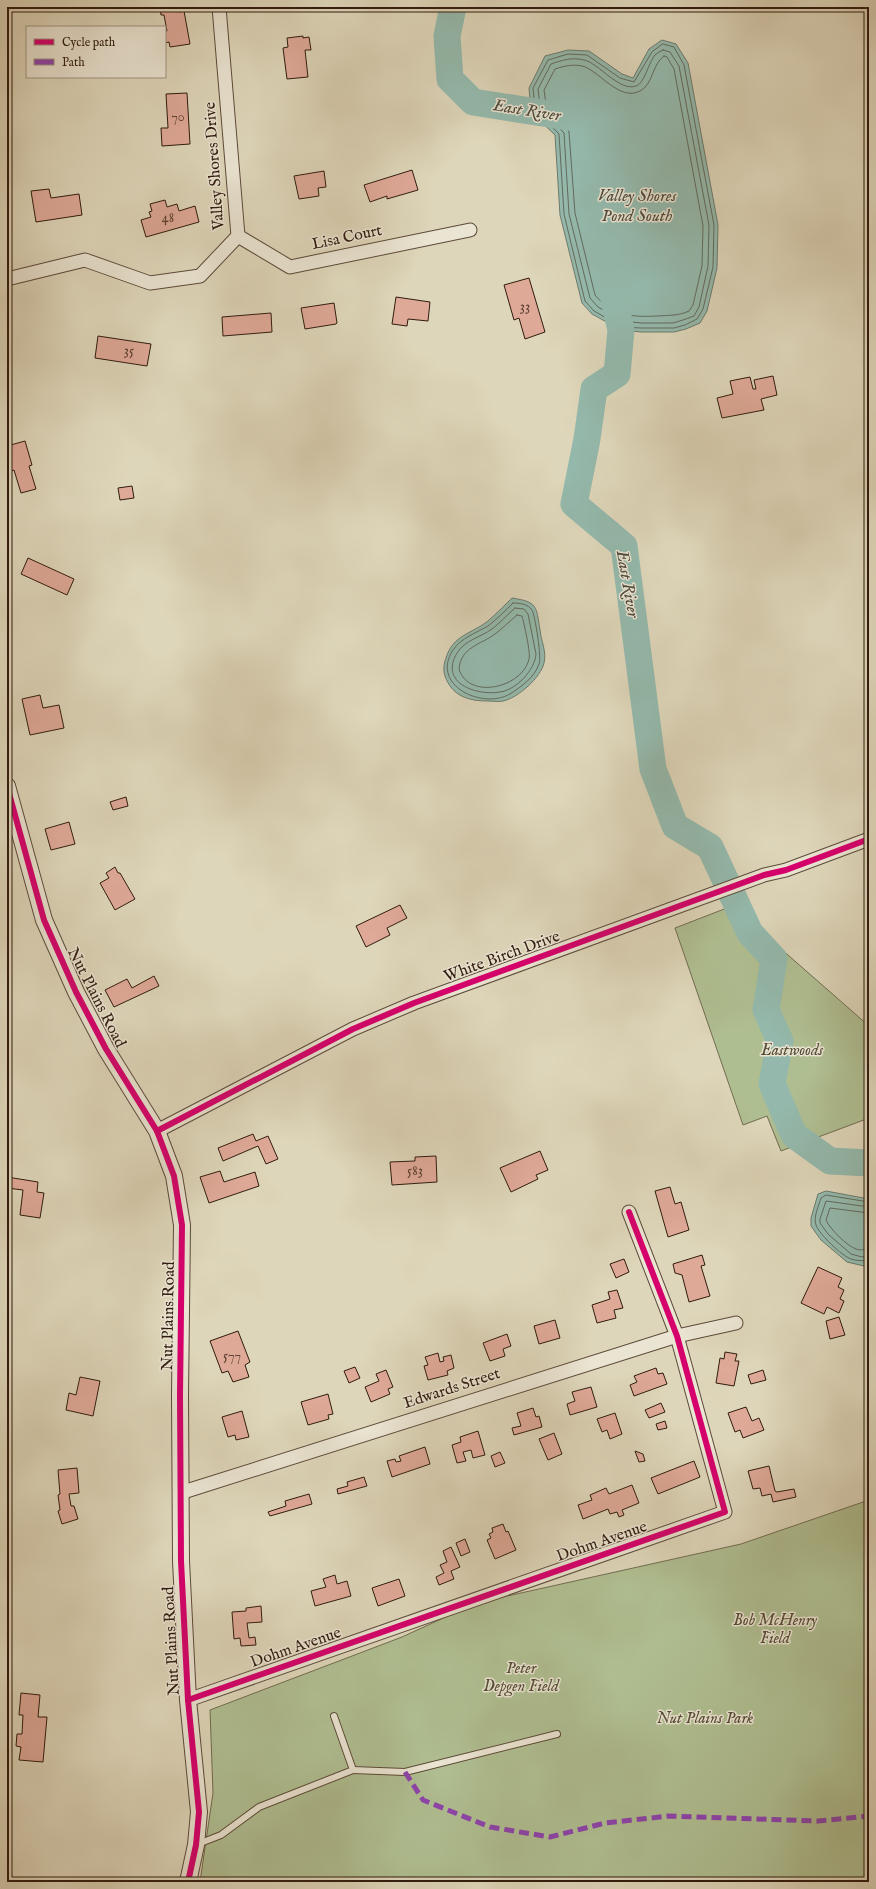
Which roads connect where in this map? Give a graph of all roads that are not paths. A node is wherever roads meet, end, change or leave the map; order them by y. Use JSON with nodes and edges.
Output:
{"nodes":[{"id":1,"x":219,"y":7,"type":"edge"},
{"id":2,"x":470,"y":230,"type":"dead end"},
{"id":3,"x":238,"y":236,"type":"junction"},
{"id":4,"x":7,"y":279,"type":"edge"},
{"id":5,"x":7,"y":786,"type":"edge"},
{"id":6,"x":869,"y":839,"type":"edge"},
{"id":7,"x":157,"y":1131,"type":"junction"},
{"id":8,"x":629,"y":1212,"type":"dead end"},
{"id":9,"x":736,"y":1323,"type":"dead end"},
{"id":10,"x":677,"y":1336,"type":"junction"},
{"id":11,"x":180,"y":1493,"type":"junction"},
{"id":12,"x":188,"y":1700,"type":"junction"},
{"id":13,"x":334,"y":1716,"type":"dead end"},
{"id":14,"x":557,"y":1734,"type":"dead end"},
{"id":15,"x":353,"y":1770,"type":"junction"},
{"id":16,"x":196,"y":1845,"type":"junction"},
{"id":17,"x":188,"y":1882,"type":"edge"}],
"edges":[{"from":1,"to":3,"type":"street","name":"Valley Shores Drive"},
{"from":2,"to":3,"type":"street","name":"Lisa Court"},
{"from":3,"to":4,"type":"street","name":"Valley Shores Drive"},
{"from":5,"to":7,"type":"street","name":"Nut Plains Road"},
{"from":6,"to":7,"type":"street","name":"White Birch Drive"},
{"from":7,"to":11,"type":"street","name":"Nut Plains Road"},
{"from":8,"to":10,"type":"street","name":"Dohm Avenue"},
{"from":9,"to":10,"type":"street","name":"Edwards Street"},
{"from":10,"to":11,"type":"street","name":"Edwards Street"},
{"from":10,"to":12,"type":"street","name":"Dohm Avenue"},
{"from":11,"to":12,"type":"street","name":"Nut Plains Road"},
{"from":12,"to":16,"type":"street","name":"Nut Plains Road"},
{"from":13,"to":15,"type":"lane"},
{"from":14,"to":15,"type":"lane"},
{"from":15,"to":16,"type":"lane"},
{"from":16,"to":17,"type":"street","name":"Nut Plains Road"}]}
